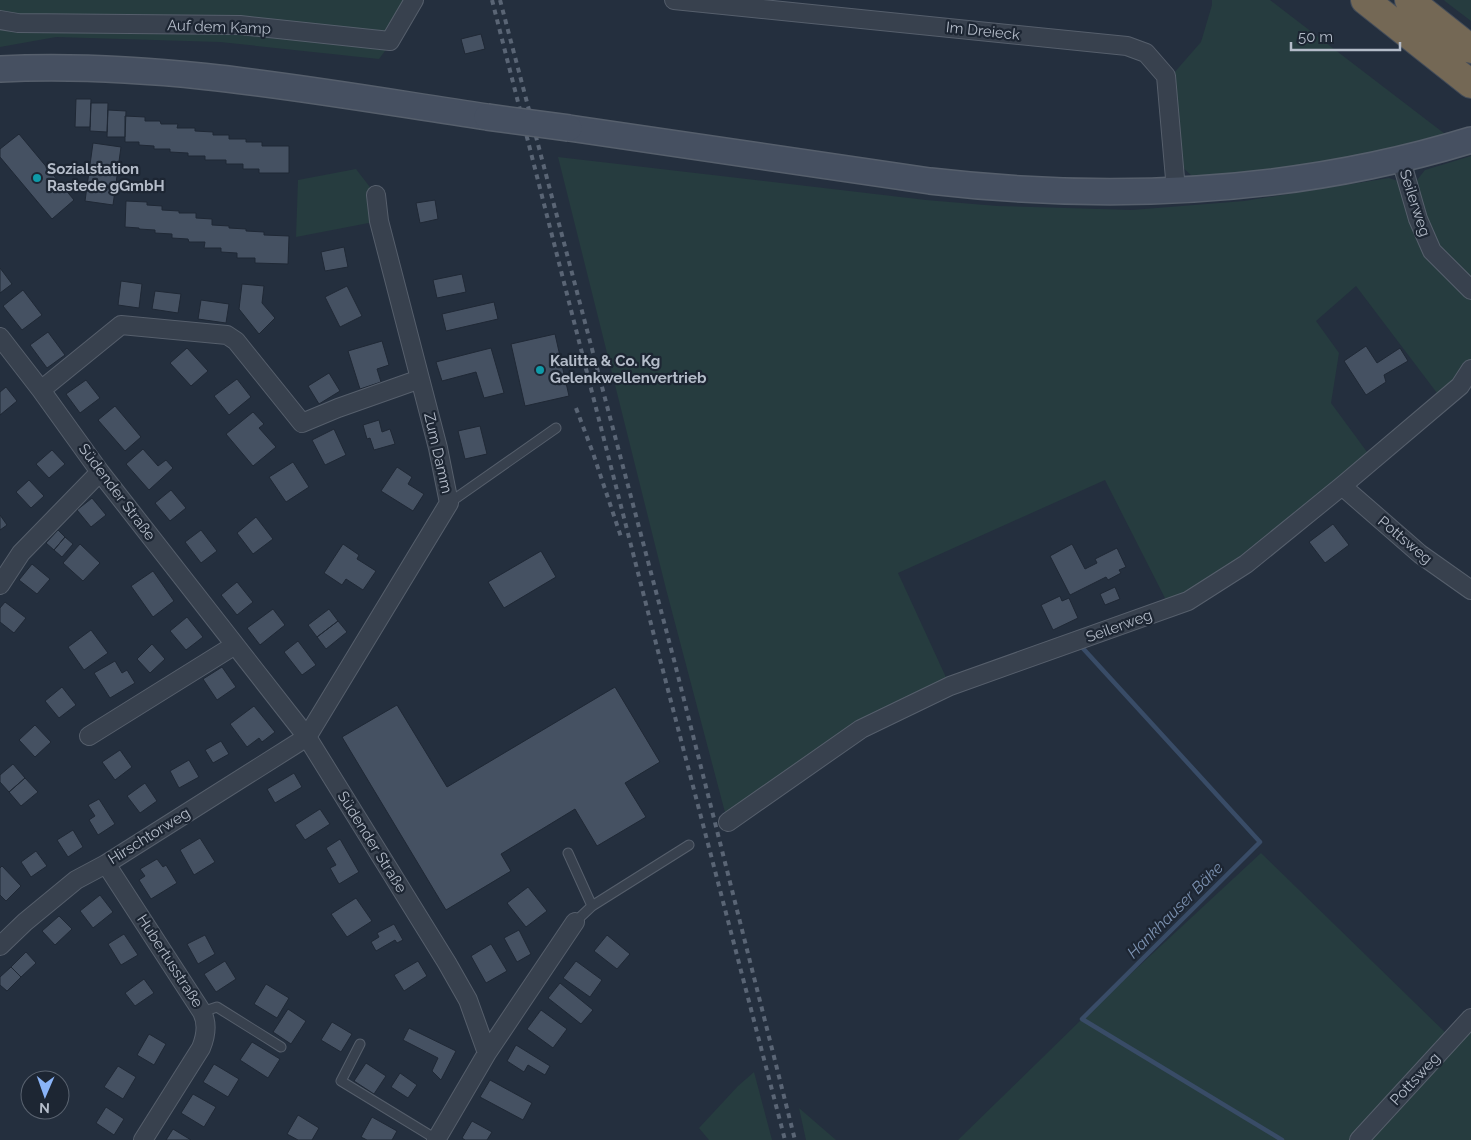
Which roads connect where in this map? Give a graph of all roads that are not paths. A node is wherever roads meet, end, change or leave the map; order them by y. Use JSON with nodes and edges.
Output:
{"nodes":[{"id":1,"x":414,"y":0,"type":"edge"},
{"id":2,"x":674,"y":0,"type":"edge"},
{"id":3,"x":1365,"y":0,"type":"edge"},
{"id":4,"x":1409,"y":0,"type":"edge"},
{"id":5,"x":0,"y":20,"type":"edge"},
{"id":6,"x":1471,"y":49,"type":"edge"},
{"id":7,"x":0,"y":69,"type":"edge"},
{"id":8,"x":1469,"y":82,"type":"edge"},
{"id":9,"x":1471,"y":140,"type":"edge"},
{"id":10,"x":1401,"y":160,"type":"junction"},
{"id":11,"x":1176,"y":190,"type":"junction"},
{"id":12,"x":376,"y":195,"type":"dead end"},
{"id":13,"x":1471,"y":290,"type":"edge"},
{"id":14,"x":0,"y":337,"type":"edge"},
{"id":15,"x":1471,"y":369,"type":"edge"},
{"id":16,"x":420,"y":379,"type":"junction"},
{"id":17,"x":40,"y":390,"type":"junction"},
{"id":18,"x":556,"y":428,"type":"dead end"},
{"id":19,"x":100,"y":472,"type":"junction"},
{"id":20,"x":1342,"y":486,"type":"junction"},
{"id":21,"x":449,"y":503,"type":"junction"},
{"id":22,"x":0,"y":585,"type":"edge"},
{"id":23,"x":1471,"y":590,"type":"edge"},
{"id":24,"x":235,"y":645,"type":"junction"},
{"id":25,"x":89,"y":736,"type":"dead end"},
{"id":26,"x":307,"y":737,"type":"junction"},
{"id":27,"x":728,"y":822,"type":"dead end"},
{"id":28,"x":690,"y":845,"type":"dead end"},
{"id":29,"x":568,"y":853,"type":"dead end"},
{"id":30,"x":106,"y":864,"type":"junction"},
{"id":31,"x":592,"y":906,"type":"junction"},
{"id":32,"x":575,"y":922,"type":"joint"},
{"id":33,"x":0,"y":946,"type":"edge"},
{"id":34,"x":202,"y":1012,"type":"junction"},
{"id":35,"x":1471,"y":1018,"type":"edge"},
{"id":36,"x":360,"y":1044,"type":"dead end"},
{"id":37,"x":281,"y":1047,"type":"dead end"},
{"id":38,"x":487,"y":1053,"type":"junction"},
{"id":39,"x":143,"y":1140,"type":"edge"},
{"id":40,"x":436,"y":1140,"type":"edge"},
{"id":41,"x":1359,"y":1140,"type":"edge"}],
"edges":[{"from":1,"to":5,"type":"street","name":"Auf dem Kamp"},
{"from":2,"to":11,"type":"street","name":"Im Dreieck"},
{"from":3,"to":8,"type":"highway"},
{"from":4,"to":6,"type":"highway"},
{"from":7,"to":11,"type":"street","bridge":true},
{"from":9,"to":10,"type":"street"},
{"from":10,"to":11,"type":"street"},
{"from":10,"to":13,"type":"street","name":"Seilerweg"},
{"from":12,"to":16,"type":"street","name":"Zum Damm"},
{"from":14,"to":17,"type":"street","name":"Südender Straße"},
{"from":15,"to":20,"type":"street","name":"Seilerweg"},
{"from":16,"to":17,"type":"street"},
{"from":16,"to":21,"type":"street","name":"Zum Damm"},
{"from":17,"to":19,"type":"street","name":"Südender Straße"},
{"from":18,"to":21,"type":"lane"},
{"from":19,"to":22,"type":"street"},
{"from":19,"to":24,"type":"street","name":"Südender Straße"},
{"from":20,"to":23,"type":"street","name":"Pottsweg"},
{"from":20,"to":27,"type":"street","name":"Seilerweg"},
{"from":21,"to":26,"type":"street","name":"Zum Damm"},
{"from":24,"to":25,"type":"street"},
{"from":24,"to":26,"type":"street","name":"Südender Straße"},
{"from":26,"to":30,"type":"street","name":"Hirschtorweg"},
{"from":26,"to":38,"type":"street","name":"Südender Straße"},
{"from":28,"to":31,"type":"lane"},
{"from":29,"to":31,"type":"lane"},
{"from":30,"to":33,"type":"street","name":"Hirschtorweg"},
{"from":30,"to":34,"type":"street","name":"Hubertusstraße"},
{"from":31,"to":32,"type":"lane"},
{"from":32,"to":38,"type":"street"},
{"from":34,"to":37,"type":"lane"},
{"from":34,"to":39,"type":"street","name":"Hubertusstraße"},
{"from":35,"to":41,"type":"street","name":"Pottsweg"},
{"from":36,"to":40,"type":"lane"},
{"from":38,"to":40,"type":"street"}]}
